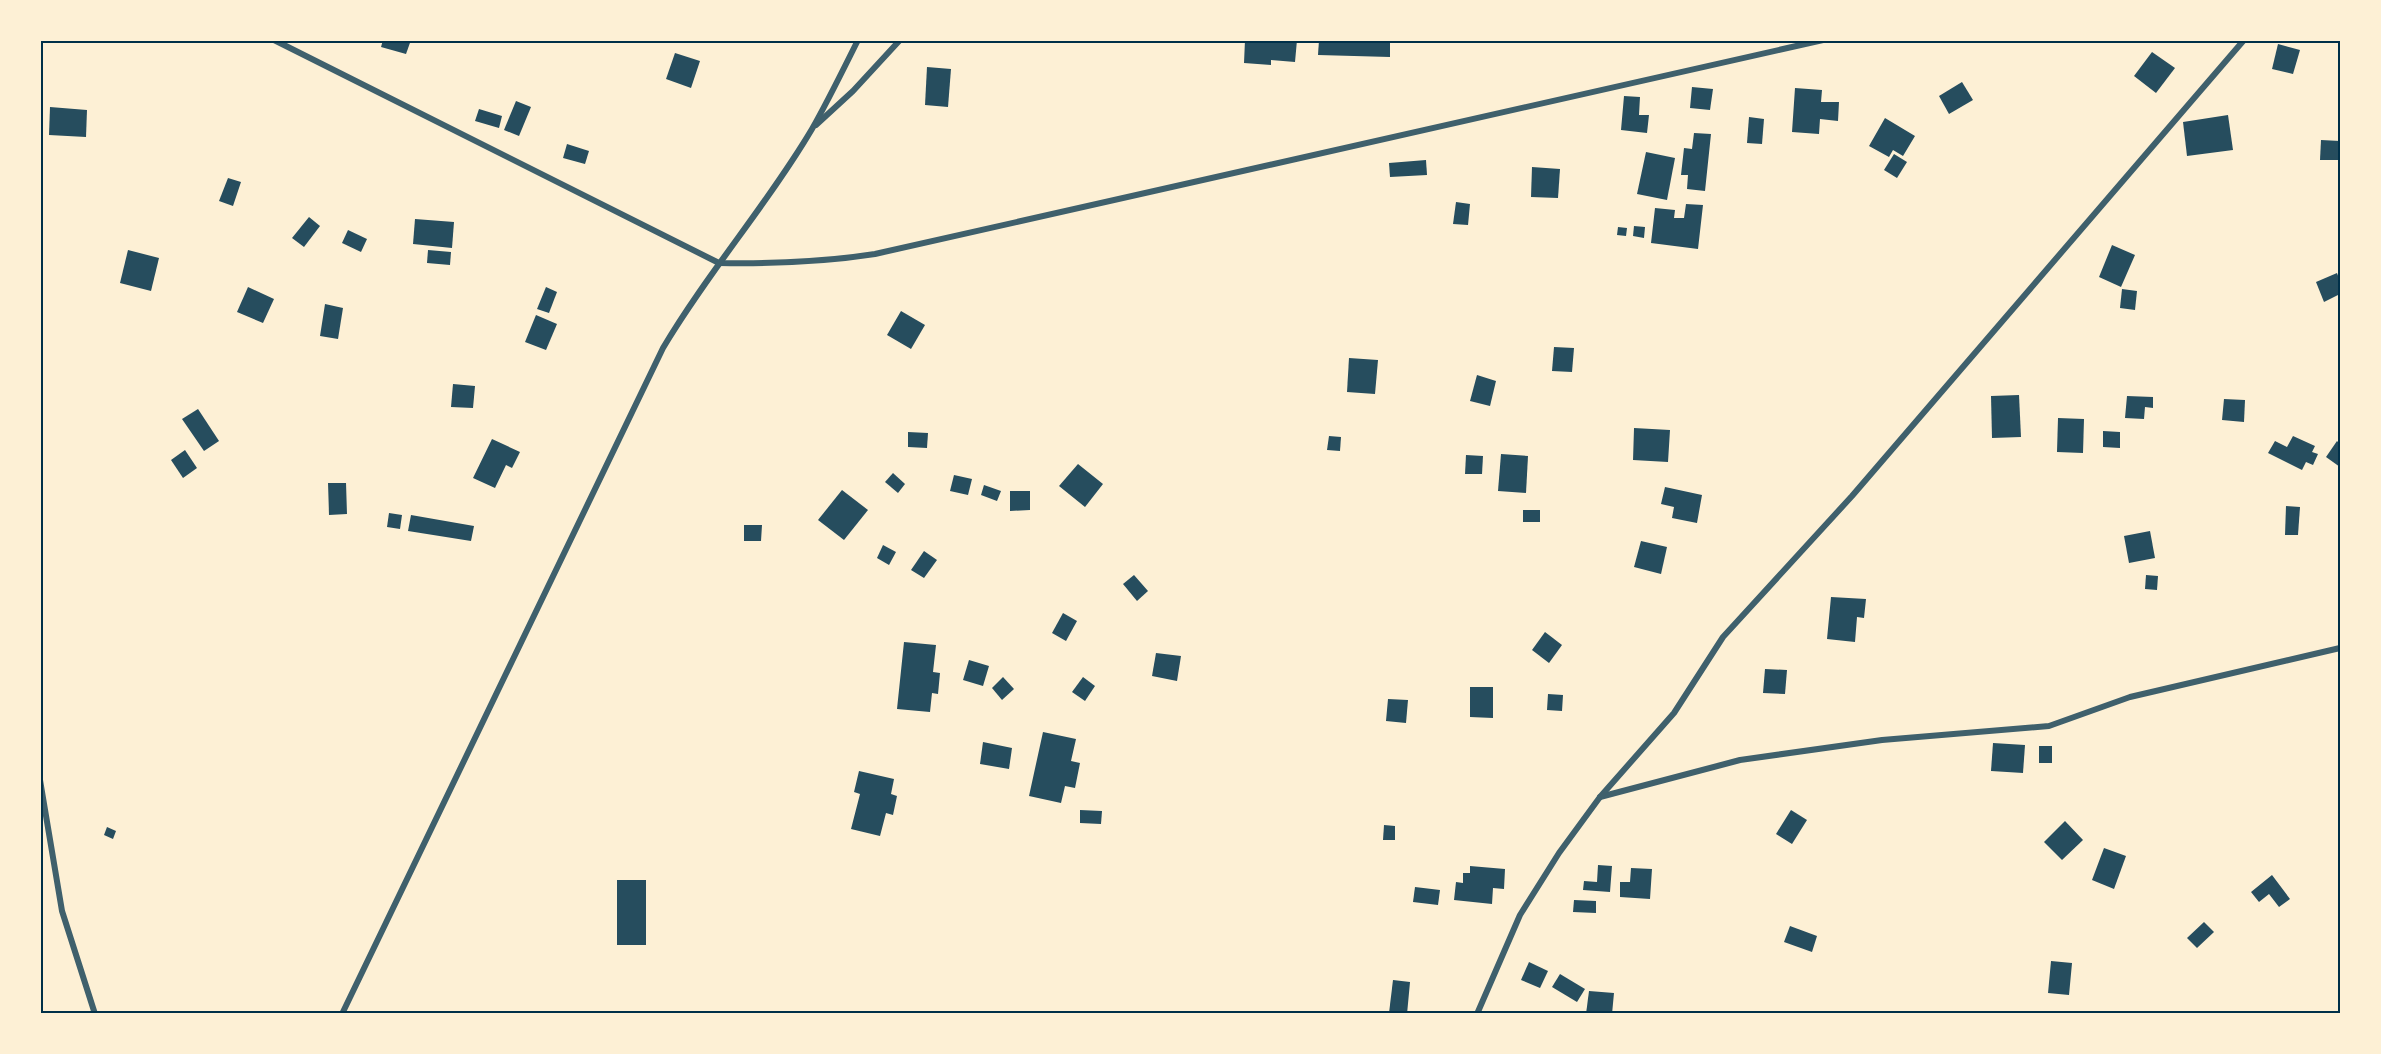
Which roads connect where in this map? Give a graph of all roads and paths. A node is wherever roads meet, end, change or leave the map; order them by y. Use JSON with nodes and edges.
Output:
{"nodes":[{"id":1,"x":274,"y":40,"type":"edge"},
{"id":2,"x":858,"y":40,"type":"edge"},
{"id":3,"x":900,"y":40,"type":"edge"},
{"id":4,"x":1822,"y":40,"type":"edge"},
{"id":5,"x":2244,"y":40,"type":"edge"},
{"id":6,"x":812,"y":129,"type":"junction"},
{"id":7,"x":719,"y":263,"type":"junction"},
{"id":8,"x":2340,"y":648,"type":"edge"},
{"id":9,"x":40,"y":780,"type":"edge"},
{"id":10,"x":1600,"y":797,"type":"junction"},
{"id":11,"x":95,"y":1014,"type":"edge"},
{"id":12,"x":342,"y":1014,"type":"edge"},
{"id":13,"x":1477,"y":1014,"type":"edge"}],
"edges":[{"from":1,"to":7,"type":"street"},
{"from":2,"to":6,"type":"street"},
{"from":3,"to":6,"type":"street"},
{"from":4,"to":7,"type":"street"},
{"from":5,"to":10,"type":"street"},
{"from":6,"to":7,"type":"street"},
{"from":7,"to":12,"type":"street"},
{"from":8,"to":10,"type":"street"},
{"from":9,"to":11,"type":"street"},
{"from":10,"to":13,"type":"street"}]}
